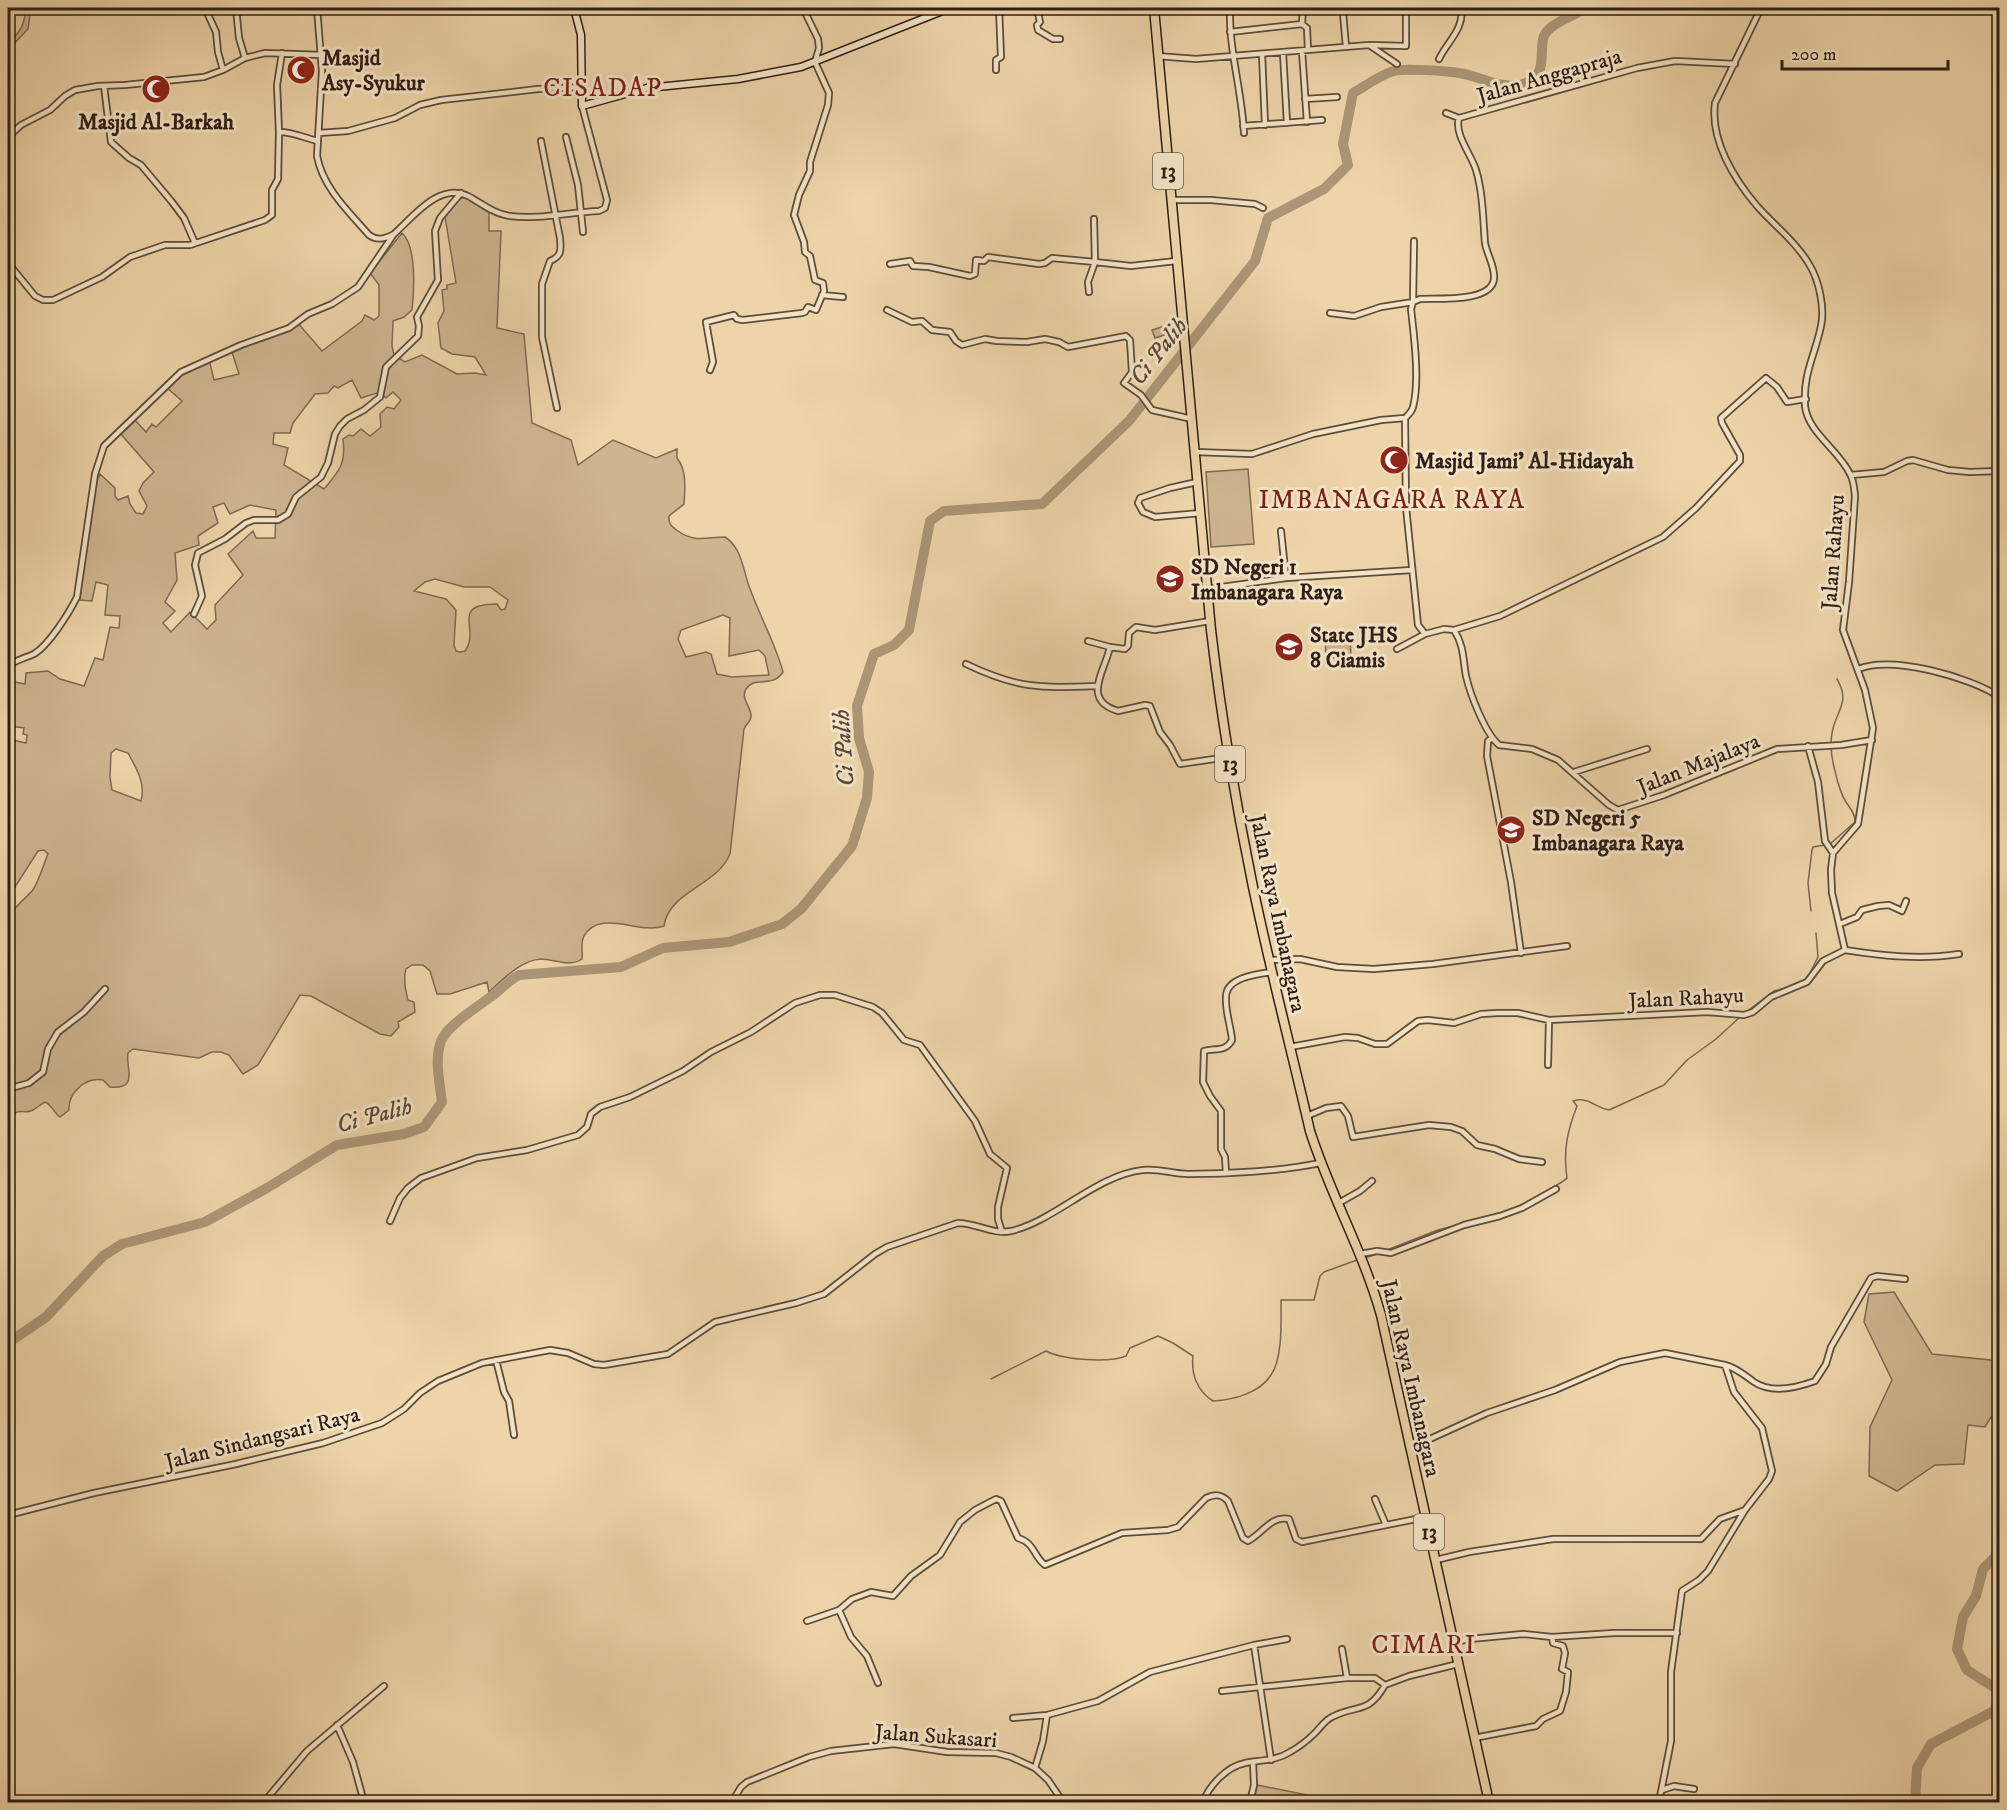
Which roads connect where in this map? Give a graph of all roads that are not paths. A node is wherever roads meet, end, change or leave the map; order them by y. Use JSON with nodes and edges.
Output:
{"nodes":[{"id":1,"x":206,"y":8,"type":"edge"},
{"id":2,"x":236,"y":8,"type":"edge"},
{"id":3,"x":317,"y":8,"type":"edge"},
{"id":4,"x":574,"y":8,"type":"edge"},
{"id":5,"x":803,"y":8,"type":"edge"},
{"id":6,"x":950,"y":8,"type":"edge"},
{"id":7,"x":999,"y":8,"type":"edge"},
{"id":8,"x":1037,"y":8,"type":"edge"},
{"id":9,"x":1154,"y":8,"type":"edge"},
{"id":10,"x":1234,"y":8,"type":"edge"},
{"id":11,"x":1303,"y":8,"type":"edge"},
{"id":12,"x":1406,"y":8,"type":"edge"},
{"id":13,"x":1461,"y":8,"type":"edge"},
{"id":14,"x":1761,"y":8,"type":"edge"},
{"id":15,"x":1343,"y":13,"type":"dead end"},
{"id":16,"x":1302,"y":24,"type":"junction"},
{"id":17,"x":1230,"y":32,"type":"junction"},
{"id":18,"x":1060,"y":39,"type":"dead end"},
{"id":19,"x":1369,"y":45,"type":"junction"},
{"id":20,"x":1392,"y":46,"type":"junction"},
{"id":21,"x":1346,"y":47,"type":"junction"},
{"id":22,"x":1308,"y":50,"type":"junction"},
{"id":23,"x":1302,"y":51,"type":"junction"},
{"id":24,"x":282,"y":52,"type":"junction"},
{"id":25,"x":1283,"y":53,"type":"junction"},
{"id":26,"x":1262,"y":54,"type":"junction"},
{"id":27,"x":322,"y":55,"type":"junction"},
{"id":28,"x":1157,"y":56,"type":"junction"},
{"id":29,"x":1235,"y":56,"type":"junction"},
{"id":30,"x":1388,"y":57,"type":"junction"},
{"id":31,"x":245,"y":58,"type":"junction"},
{"id":32,"x":1439,"y":59,"type":"dead end"},
{"id":33,"x":815,"y":62,"type":"junction"},
{"id":34,"x":1397,"y":64,"type":"dead end"},
{"id":35,"x":1735,"y":64,"type":"junction"},
{"id":36,"x":224,"y":70,"type":"junction"},
{"id":37,"x":996,"y":70,"type":"dead end"},
{"id":38,"x":104,"y":86,"type":"junction"},
{"id":39,"x":582,"y":87,"type":"junction"},
{"id":40,"x":1337,"y":97,"type":"dead end"},
{"id":41,"x":1305,"y":99,"type":"junction"},
{"id":42,"x":582,"y":106,"type":"junction"},
{"id":43,"x":1446,"y":113,"type":"dead end"},
{"id":44,"x":1459,"y":118,"type":"junction"},
{"id":45,"x":1322,"y":120,"type":"dead end"},
{"id":46,"x":1307,"y":122,"type":"junction"},
{"id":47,"x":1287,"y":123,"type":"junction"},
{"id":48,"x":1265,"y":124,"type":"junction"},
{"id":49,"x":1243,"y":126,"type":"junction"},
{"id":50,"x":279,"y":132,"type":"junction"},
{"id":51,"x":319,"y":133,"type":"junction"},
{"id":52,"x":1244,"y":133,"type":"dead end"},
{"id":53,"x":8,"y":137,"type":"edge"},
{"id":54,"x":566,"y":137,"type":"dead end"},
{"id":55,"x":318,"y":141,"type":"junction"},
{"id":56,"x":541,"y":141,"type":"dead end"},
{"id":57,"x":461,"y":193,"type":"junction"},
{"id":58,"x":1171,"y":200,"type":"junction"},
{"id":59,"x":1263,"y":208,"type":"dead end"},
{"id":60,"x":580,"y":212,"type":"junction"},
{"id":61,"x":555,"y":214,"type":"junction"},
{"id":62,"x":1094,"y":219,"type":"dead end"},
{"id":63,"x":583,"y":232,"type":"dead end"},
{"id":64,"x":394,"y":234,"type":"junction"},
{"id":65,"x":1414,"y":241,"type":"dead end"},
{"id":66,"x":195,"y":243,"type":"junction"},
{"id":67,"x":1176,"y":261,"type":"junction"},
{"id":68,"x":1095,"y":262,"type":"junction"},
{"id":69,"x":8,"y":263,"type":"edge"},
{"id":70,"x":890,"y":264,"type":"dead end"},
{"id":71,"x":1089,"y":292,"type":"dead end"},
{"id":72,"x":822,"y":295,"type":"junction"},
{"id":73,"x":843,"y":297,"type":"dead end"},
{"id":74,"x":1413,"y":302,"type":"junction"},
{"id":75,"x":886,"y":310,"type":"dead end"},
{"id":76,"x":1330,"y":313,"type":"dead end"},
{"id":77,"x":710,"y":370,"type":"dead end"},
{"id":78,"x":1806,"y":399,"type":"junction"},
{"id":79,"x":557,"y":408,"type":"dead end"},
{"id":80,"x":1405,"y":418,"type":"junction"},
{"id":81,"x":1192,"y":419,"type":"junction"},
{"id":82,"x":1195,"y":452,"type":"junction"},
{"id":83,"x":2000,"y":471,"type":"edge"},
{"id":84,"x":1851,"y":475,"type":"junction"},
{"id":85,"x":1198,"y":482,"type":"junction"},
{"id":86,"x":1201,"y":513,"type":"junction"},
{"id":87,"x":1281,"y":531,"type":"dead end"},
{"id":88,"x":1412,"y":570,"type":"junction"},
{"id":89,"x":1286,"y":578,"type":"junction"},
{"id":90,"x":1208,"y":590,"type":"junction"},
{"id":91,"x":194,"y":614,"type":"dead end"},
{"id":92,"x":1210,"y":621,"type":"junction"},
{"id":93,"x":1454,"y":630,"type":"junction"},
{"id":94,"x":1425,"y":634,"type":"junction"},
{"id":95,"x":1088,"y":641,"type":"dead end"},
{"id":96,"x":1110,"y":647,"type":"junction"},
{"id":97,"x":1397,"y":649,"type":"dead end"},
{"id":98,"x":966,"y":664,"type":"dead end"},
{"id":99,"x":8,"y":666,"type":"edge"},
{"id":100,"x":1858,"y":669,"type":"junction"},
{"id":101,"x":1097,"y":686,"type":"junction"},
{"id":102,"x":2000,"y":697,"type":"edge"},
{"id":103,"x":1492,"y":738,"type":"junction"},
{"id":104,"x":1872,"y":740,"type":"junction"},
{"id":105,"x":1809,"y":746,"type":"junction"},
{"id":106,"x":1647,"y":749,"type":"dead end"},
{"id":107,"x":1228,"y":757,"type":"junction"},
{"id":108,"x":1574,"y":772,"type":"junction"},
{"id":109,"x":1833,"y":853,"type":"junction"},
{"id":110,"x":1906,"y":901,"type":"dead end"},
{"id":111,"x":1840,"y":924,"type":"junction"},
{"id":112,"x":1567,"y":946,"type":"dead end"},
{"id":113,"x":1845,"y":950,"type":"junction"},
{"id":114,"x":1521,"y":953,"type":"junction"},
{"id":115,"x":1959,"y":954,"type":"dead end"},
{"id":116,"x":1270,"y":960,"type":"junction"},
{"id":117,"x":1273,"y":972,"type":"junction"},
{"id":118,"x":105,"y":988,"type":"dead end"},
{"id":119,"x":1549,"y":1020,"type":"junction"},
{"id":120,"x":1290,"y":1047,"type":"junction"},
{"id":121,"x":1548,"y":1065,"type":"dead end"},
{"id":122,"x":8,"y":1089,"type":"edge"},
{"id":123,"x":1307,"y":1116,"type":"junction"},
{"id":124,"x":1542,"y":1162,"type":"dead end"},
{"id":125,"x":1320,"y":1163,"type":"junction"},
{"id":126,"x":1226,"y":1173,"type":"junction"},
{"id":127,"x":1372,"y":1181,"type":"dead end"},
{"id":128,"x":1556,"y":1189,"type":"dead end"},
{"id":129,"x":1337,"y":1204,"type":"junction"},
{"id":130,"x":390,"y":1221,"type":"dead end"},
{"id":131,"x":1002,"y":1232,"type":"junction"},
{"id":132,"x":1362,"y":1258,"type":"junction"},
{"id":133,"x":1905,"y":1279,"type":"dead end"},
{"id":134,"x":496,"y":1360,"type":"junction"},
{"id":135,"x":1725,"y":1365,"type":"junction"},
{"id":136,"x":514,"y":1435,"type":"dead end"},
{"id":137,"x":1410,"y":1448,"type":"junction"},
{"id":138,"x":1375,"y":1499,"type":"dead end"},
{"id":139,"x":1745,"y":1510,"type":"junction"},
{"id":140,"x":8,"y":1515,"type":"edge"},
{"id":141,"x":1426,"y":1517,"type":"junction"},
{"id":142,"x":1386,"y":1525,"type":"junction"},
{"id":143,"x":1435,"y":1560,"type":"junction"},
{"id":144,"x":839,"y":1610,"type":"junction"},
{"id":145,"x":807,"y":1621,"type":"dead end"},
{"id":146,"x":1677,"y":1633,"type":"junction"},
{"id":147,"x":1552,"y":1637,"type":"junction"},
{"id":148,"x":1287,"y":1639,"type":"dead end"},
{"id":149,"x":1453,"y":1642,"type":"junction"},
{"id":150,"x":1254,"y":1645,"type":"junction"},
{"id":151,"x":1342,"y":1649,"type":"dead end"},
{"id":152,"x":1458,"y":1664,"type":"junction"},
{"id":153,"x":1347,"y":1678,"type":"junction"},
{"id":154,"x":878,"y":1683,"type":"dead end"},
{"id":155,"x":1385,"y":1685,"type":"junction"},
{"id":156,"x":384,"y":1686,"type":"dead end"},
{"id":157,"x":1260,"y":1686,"type":"junction"},
{"id":158,"x":1222,"y":1691,"type":"dead end"},
{"id":159,"x":1047,"y":1715,"type":"junction"},
{"id":160,"x":1013,"y":1718,"type":"dead end"},
{"id":161,"x":337,"y":1725,"type":"junction"},
{"id":162,"x":1474,"y":1738,"type":"junction"},
{"id":163,"x":1271,"y":1760,"type":"junction"},
{"id":164,"x":1253,"y":1762,"type":"junction"},
{"id":165,"x":1035,"y":1768,"type":"junction"},
{"id":166,"x":1662,"y":1790,"type":"junction"},
{"id":167,"x":1694,"y":1790,"type":"dead end"},
{"id":168,"x":1060,"y":1802,"type":"edge"},
{"id":169,"x":264,"y":1803,"type":"edge"},
{"id":170,"x":364,"y":1803,"type":"edge"},
{"id":171,"x":732,"y":1803,"type":"edge"},
{"id":172,"x":1203,"y":1803,"type":"edge"},
{"id":173,"x":1250,"y":1803,"type":"edge"},
{"id":174,"x":1489,"y":1803,"type":"edge"},
{"id":175,"x":1659,"y":1803,"type":"edge"}],
"edges":[{"from":1,"to":36,"type":"street"},
{"from":2,"to":31,"type":"street"},
{"from":3,"to":27,"type":"street"},
{"from":4,"to":39,"type":"street"},
{"from":5,"to":33,"type":"street"},
{"from":6,"to":33,"type":"street"},
{"from":7,"to":37,"type":"street"},
{"from":8,"to":18,"type":"street"},
{"from":9,"to":28,"type":"highway","name":"Jalan Raya Imbanagara","number":"13"},
{"from":10,"to":17,"type":"street"},
{"from":11,"to":16,"type":"street"},
{"from":12,"to":20,"type":"street"},
{"from":13,"to":32,"type":"street"},
{"from":14,"to":35,"type":"street","name":"Jalan Rahayu"},
{"from":15,"to":21,"type":"street"},
{"from":16,"to":17,"type":"street"},
{"from":16,"to":22,"type":"street"},
{"from":17,"to":29,"type":"street"},
{"from":19,"to":20,"type":"street"},
{"from":19,"to":21,"type":"street"},
{"from":19,"to":30,"type":"street"},
{"from":20,"to":30,"type":"street"},
{"from":21,"to":22,"type":"street"},
{"from":22,"to":23,"type":"street"},
{"from":23,"to":25,"type":"street"},
{"from":23,"to":41,"type":"street"},
{"from":24,"to":27,"type":"street"},
{"from":24,"to":31,"type":"street"},
{"from":24,"to":50,"type":"street"},
{"from":25,"to":26,"type":"street"},
{"from":25,"to":47,"type":"street"},
{"from":26,"to":29,"type":"street"},
{"from":26,"to":48,"type":"street"},
{"from":27,"to":51,"type":"street"},
{"from":28,"to":29,"type":"street"},
{"from":28,"to":58,"type":"highway","name":"Jalan Raya Imbanagara","number":"13"},
{"from":29,"to":49,"type":"street"},
{"from":30,"to":34,"type":"street"},
{"from":31,"to":36,"type":"street"},
{"from":33,"to":42,"type":"street"},
{"from":33,"to":72,"type":"street"},
{"from":35,"to":44,"type":"street","name":"Jalan Anggapraja"},
{"from":35,"to":78,"type":"street","name":"Jalan Rahayu"},
{"from":36,"to":38,"type":"street"},
{"from":38,"to":53,"type":"street"},
{"from":38,"to":66,"type":"street"},
{"from":39,"to":42,"type":"street"},
{"from":39,"to":51,"type":"street"},
{"from":40,"to":41,"type":"street"},
{"from":41,"to":46,"type":"street"},
{"from":42,"to":60,"type":"street"},
{"from":43,"to":44,"type":"street"},
{"from":44,"to":74,"type":"street","name":"Jalan Anggapraja"},
{"from":45,"to":46,"type":"street"},
{"from":46,"to":47,"type":"street"},
{"from":47,"to":48,"type":"street"},
{"from":48,"to":49,"type":"street"},
{"from":49,"to":52,"type":"street"},
{"from":50,"to":55,"type":"street"},
{"from":50,"to":66,"type":"street"},
{"from":51,"to":55,"type":"street"},
{"from":54,"to":60,"type":"street"},
{"from":55,"to":64,"type":"street"},
{"from":56,"to":61,"type":"street"},
{"from":57,"to":61,"type":"street"},
{"from":57,"to":64,"type":"street"},
{"from":57,"to":91,"type":"street"},
{"from":58,"to":59,"type":"street"},
{"from":58,"to":67,"type":"highway","name":"Jalan Raya Imbanagara","number":"13"},
{"from":60,"to":61,"type":"street"},
{"from":60,"to":63,"type":"street"},
{"from":61,"to":79,"type":"street"},
{"from":62,"to":68,"type":"street"},
{"from":64,"to":99,"type":"street"},
{"from":65,"to":74,"type":"street"},
{"from":66,"to":69,"type":"street"},
{"from":67,"to":68,"type":"street"},
{"from":67,"to":81,"type":"highway","name":"Jalan Raya Imbanagara","number":"13"},
{"from":68,"to":70,"type":"street"},
{"from":68,"to":71,"type":"street"},
{"from":72,"to":73,"type":"street"},
{"from":72,"to":77,"type":"street"},
{"from":74,"to":76,"type":"street"},
{"from":74,"to":80,"type":"street"},
{"from":75,"to":81,"type":"street"},
{"from":78,"to":84,"type":"street","name":"Jalan Rahayu"},
{"from":78,"to":93,"type":"street"},
{"from":80,"to":82,"type":"street"},
{"from":80,"to":88,"type":"street"},
{"from":81,"to":82,"type":"highway","name":"Jalan Raya Imbanagara","number":"13"},
{"from":82,"to":85,"type":"highway","name":"Jalan Raya Imbanagara","number":"13"},
{"from":83,"to":84,"type":"street"},
{"from":84,"to":100,"type":"street","name":"Jalan Rahayu"},
{"from":85,"to":86,"type":"highway","name":"Jalan Raya Imbanagara","number":"13"},
{"from":85,"to":86,"type":"street"},
{"from":86,"to":90,"type":"highway","name":"Jalan Raya Imbanagara","number":"13"},
{"from":87,"to":89,"type":"street"},
{"from":88,"to":89,"type":"street"},
{"from":88,"to":94,"type":"street"},
{"from":89,"to":90,"type":"street"},
{"from":90,"to":92,"type":"highway","name":"Jalan Raya Imbanagara","number":"13"},
{"from":92,"to":96,"type":"street"},
{"from":92,"to":107,"type":"highway","name":"Jalan Raya Imbanagara","number":"13"},
{"from":93,"to":94,"type":"street"},
{"from":93,"to":103,"type":"street"},
{"from":94,"to":97,"type":"street"},
{"from":95,"to":96,"type":"street"},
{"from":96,"to":101,"type":"street"},
{"from":98,"to":101,"type":"street"},
{"from":100,"to":102,"type":"street"},
{"from":100,"to":104,"type":"street","name":"Jalan Rahayu"},
{"from":101,"to":107,"type":"street"},
{"from":103,"to":108,"type":"street","name":"Jalan Majalaya"},
{"from":103,"to":114,"type":"street"},
{"from":104,"to":105,"type":"street","name":"Jalan Majalaya"},
{"from":104,"to":109,"type":"street","name":"Jalan Rahayu"},
{"from":105,"to":108,"type":"street","name":"Jalan Majalaya"},
{"from":105,"to":109,"type":"street"},
{"from":106,"to":108,"type":"street"},
{"from":107,"to":116,"type":"highway","name":"Jalan Raya Imbanagara","number":"13"},
{"from":109,"to":111,"type":"street"},
{"from":110,"to":111,"type":"street"},
{"from":111,"to":113,"type":"street"},
{"from":112,"to":114,"type":"street"},
{"from":113,"to":115,"type":"street"},
{"from":113,"to":119,"type":"street","name":"Jalan Rahayu"},
{"from":114,"to":116,"type":"street"},
{"from":116,"to":117,"type":"highway","name":"Jalan Raya Imbanagara","number":"13"},
{"from":117,"to":120,"type":"highway","name":"Jalan Raya Imbanagara","number":"13"},
{"from":117,"to":126,"type":"street"},
{"from":118,"to":122,"type":"street"},
{"from":119,"to":120,"type":"street","name":"Jalan Rahayu"},
{"from":119,"to":121,"type":"street"},
{"from":120,"to":123,"type":"highway","name":"Jalan Raya Imbanagara","number":"13"},
{"from":123,"to":124,"type":"street"},
{"from":123,"to":125,"type":"highway","name":"Jalan Raya Imbanagara","number":"13"},
{"from":125,"to":126,"type":"street"},
{"from":125,"to":129,"type":"highway","name":"Jalan Raya Imbanagara","number":"13"},
{"from":126,"to":131,"type":"street"},
{"from":127,"to":129,"type":"street"},
{"from":128,"to":132,"type":"street"},
{"from":129,"to":132,"type":"highway","name":"Jalan Raya Imbanagara","number":"13"},
{"from":130,"to":131,"type":"street"},
{"from":131,"to":134,"type":"street","name":"Jalan Sindangsari Raya"},
{"from":132,"to":137,"type":"highway","name":"Jalan Raya Imbanagara","number":"13"},
{"from":133,"to":135,"type":"street"},
{"from":134,"to":136,"type":"street"},
{"from":134,"to":140,"type":"street","name":"Jalan Sindangsari Raya"},
{"from":135,"to":137,"type":"street"},
{"from":135,"to":139,"type":"street"},
{"from":137,"to":141,"type":"highway","name":"Jalan Raya Imbanagara","number":"13"},
{"from":138,"to":142,"type":"street"},
{"from":139,"to":143,"type":"street"},
{"from":139,"to":146,"type":"street"},
{"from":141,"to":142,"type":"street"},
{"from":141,"to":143,"type":"highway","name":"Jalan Raya Imbanagara","number":"13"},
{"from":142,"to":144,"type":"street"},
{"from":143,"to":149,"type":"highway","name":"Jalan Raya Imbanagara","number":"13"},
{"from":144,"to":145,"type":"street"},
{"from":144,"to":154,"type":"street"},
{"from":146,"to":147,"type":"street"},
{"from":146,"to":166,"type":"street"},
{"from":147,"to":149,"type":"street"},
{"from":147,"to":162,"type":"street"},
{"from":148,"to":150,"type":"street"},
{"from":149,"to":152,"type":"highway","name":"Jalan Raya Imbanagara","number":"13"},
{"from":150,"to":157,"type":"street"},
{"from":150,"to":159,"type":"street"},
{"from":151,"to":153,"type":"street"},
{"from":152,"to":155,"type":"street"},
{"from":152,"to":162,"type":"highway","name":"Jalan Raya Imbanagara","number":"13"},
{"from":153,"to":155,"type":"street"},
{"from":153,"to":157,"type":"street"},
{"from":155,"to":163,"type":"street"},
{"from":156,"to":161,"type":"street"},
{"from":157,"to":158,"type":"street"},
{"from":157,"to":163,"type":"street"},
{"from":159,"to":160,"type":"street"},
{"from":159,"to":165,"type":"street"},
{"from":161,"to":169,"type":"street"},
{"from":161,"to":170,"type":"street"},
{"from":162,"to":174,"type":"highway","name":"Jalan Raya Imbanagara","number":"13"},
{"from":163,"to":164,"type":"street"},
{"from":164,"to":172,"type":"street"},
{"from":164,"to":173,"type":"street"},
{"from":165,"to":168,"type":"street","name":"Jalan Sukasari"},
{"from":165,"to":171,"type":"street","name":"Jalan Sukasari"},
{"from":166,"to":167,"type":"street"},
{"from":166,"to":175,"type":"street"}]}
